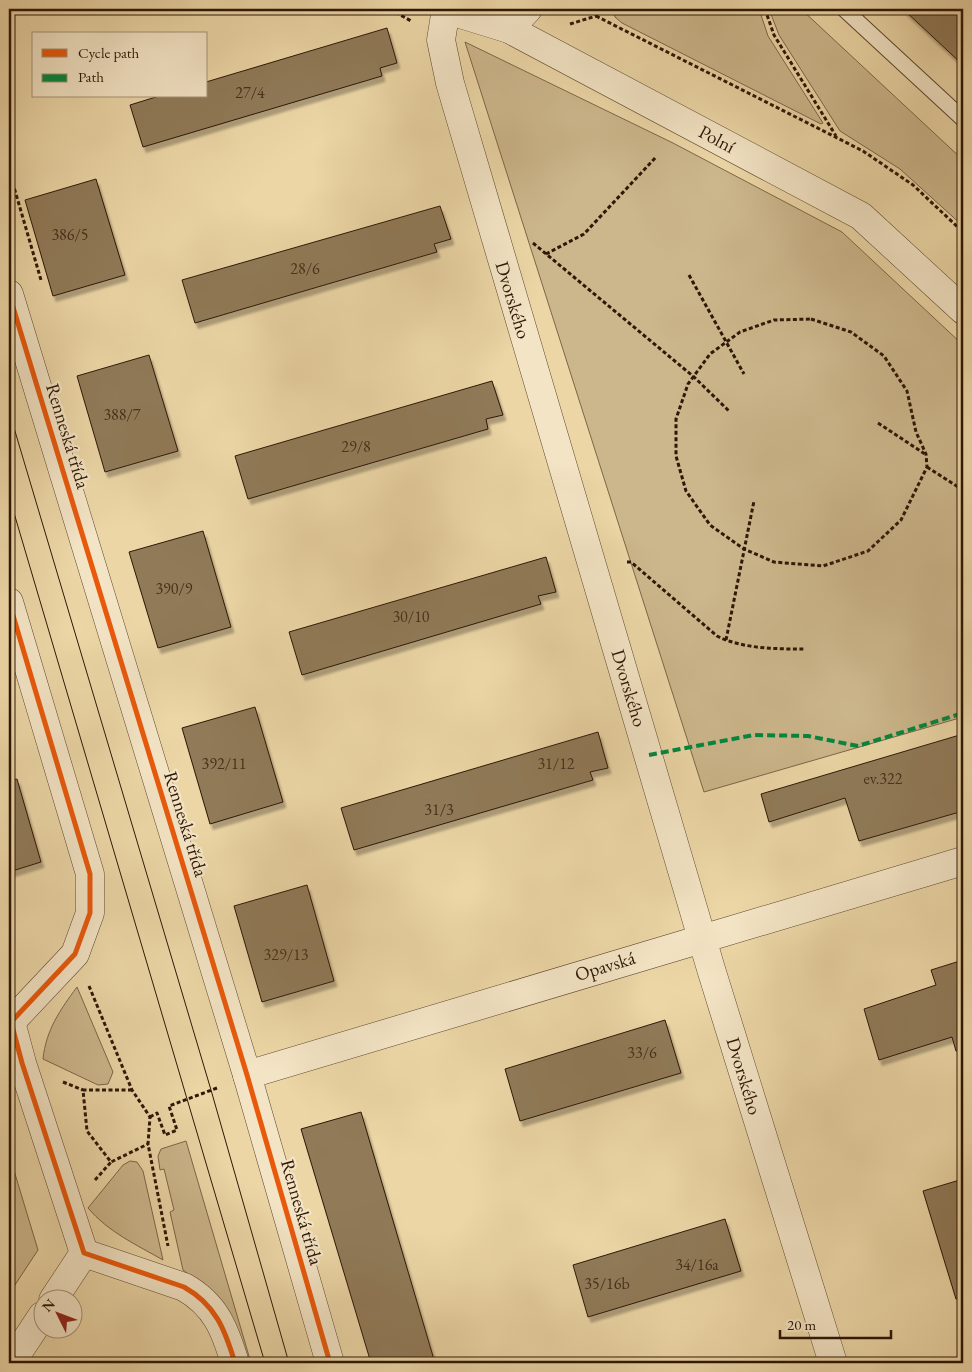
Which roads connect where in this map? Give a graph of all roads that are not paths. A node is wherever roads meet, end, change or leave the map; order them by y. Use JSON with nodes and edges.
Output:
{"nodes":[{"id":1,"x":445,"y":9,"type":"edge"},
{"id":2,"x":528,"y":9,"type":"edge"},
{"id":3,"x":844,"y":9,"type":"edge"},
{"id":4,"x":509,"y":29,"type":"junction"},
{"id":5,"x":963,"y":119,"type":"edge"},
{"id":6,"x":9,"y":294,"type":"edge"},
{"id":7,"x":963,"y":310,"type":"edge"},
{"id":8,"x":9,"y":602,"type":"edge"},
{"id":9,"x":963,"y":861,"type":"edge"},
{"id":10,"x":702,"y":937,"type":"junction"},
{"id":11,"x":10,"y":1021,"type":"edge"},
{"id":12,"x":247,"y":1075,"type":"junction"},
{"id":13,"x":84,"y":1253,"type":"junction"},
{"id":14,"x":60,"y":1290,"type":"edge"},
{"id":15,"x":32,"y":1331,"type":"edge"},
{"id":16,"x":11,"y":1363,"type":"edge"},
{"id":17,"x":235,"y":1363,"type":"edge"},
{"id":18,"x":330,"y":1363,"type":"edge"},
{"id":19,"x":833,"y":1363,"type":"edge"}],
"edges":[{"from":1,"to":4,"type":"street","name":"Polní"},
{"from":1,"to":10,"type":"street","name":"Dvorského"},
{"from":2,"to":4,"type":"street"},
{"from":3,"to":5,"type":"lane"},
{"from":4,"to":7,"type":"street","name":"Polní"},
{"from":6,"to":12,"type":"street","name":"Renneská třída"},
{"from":8,"to":11,"type":"street"},
{"from":9,"to":10,"type":"street","name":"Opavská"},
{"from":10,"to":12,"type":"street","name":"Opavská"},
{"from":10,"to":19,"type":"street","name":"Dvorského"},
{"from":11,"to":13,"type":"street"},
{"from":12,"to":18,"type":"street","name":"Renneská třída"},
{"from":13,"to":14,"type":"street"},
{"from":13,"to":17,"type":"street"},
{"from":15,"to":16,"type":"street"}]}
